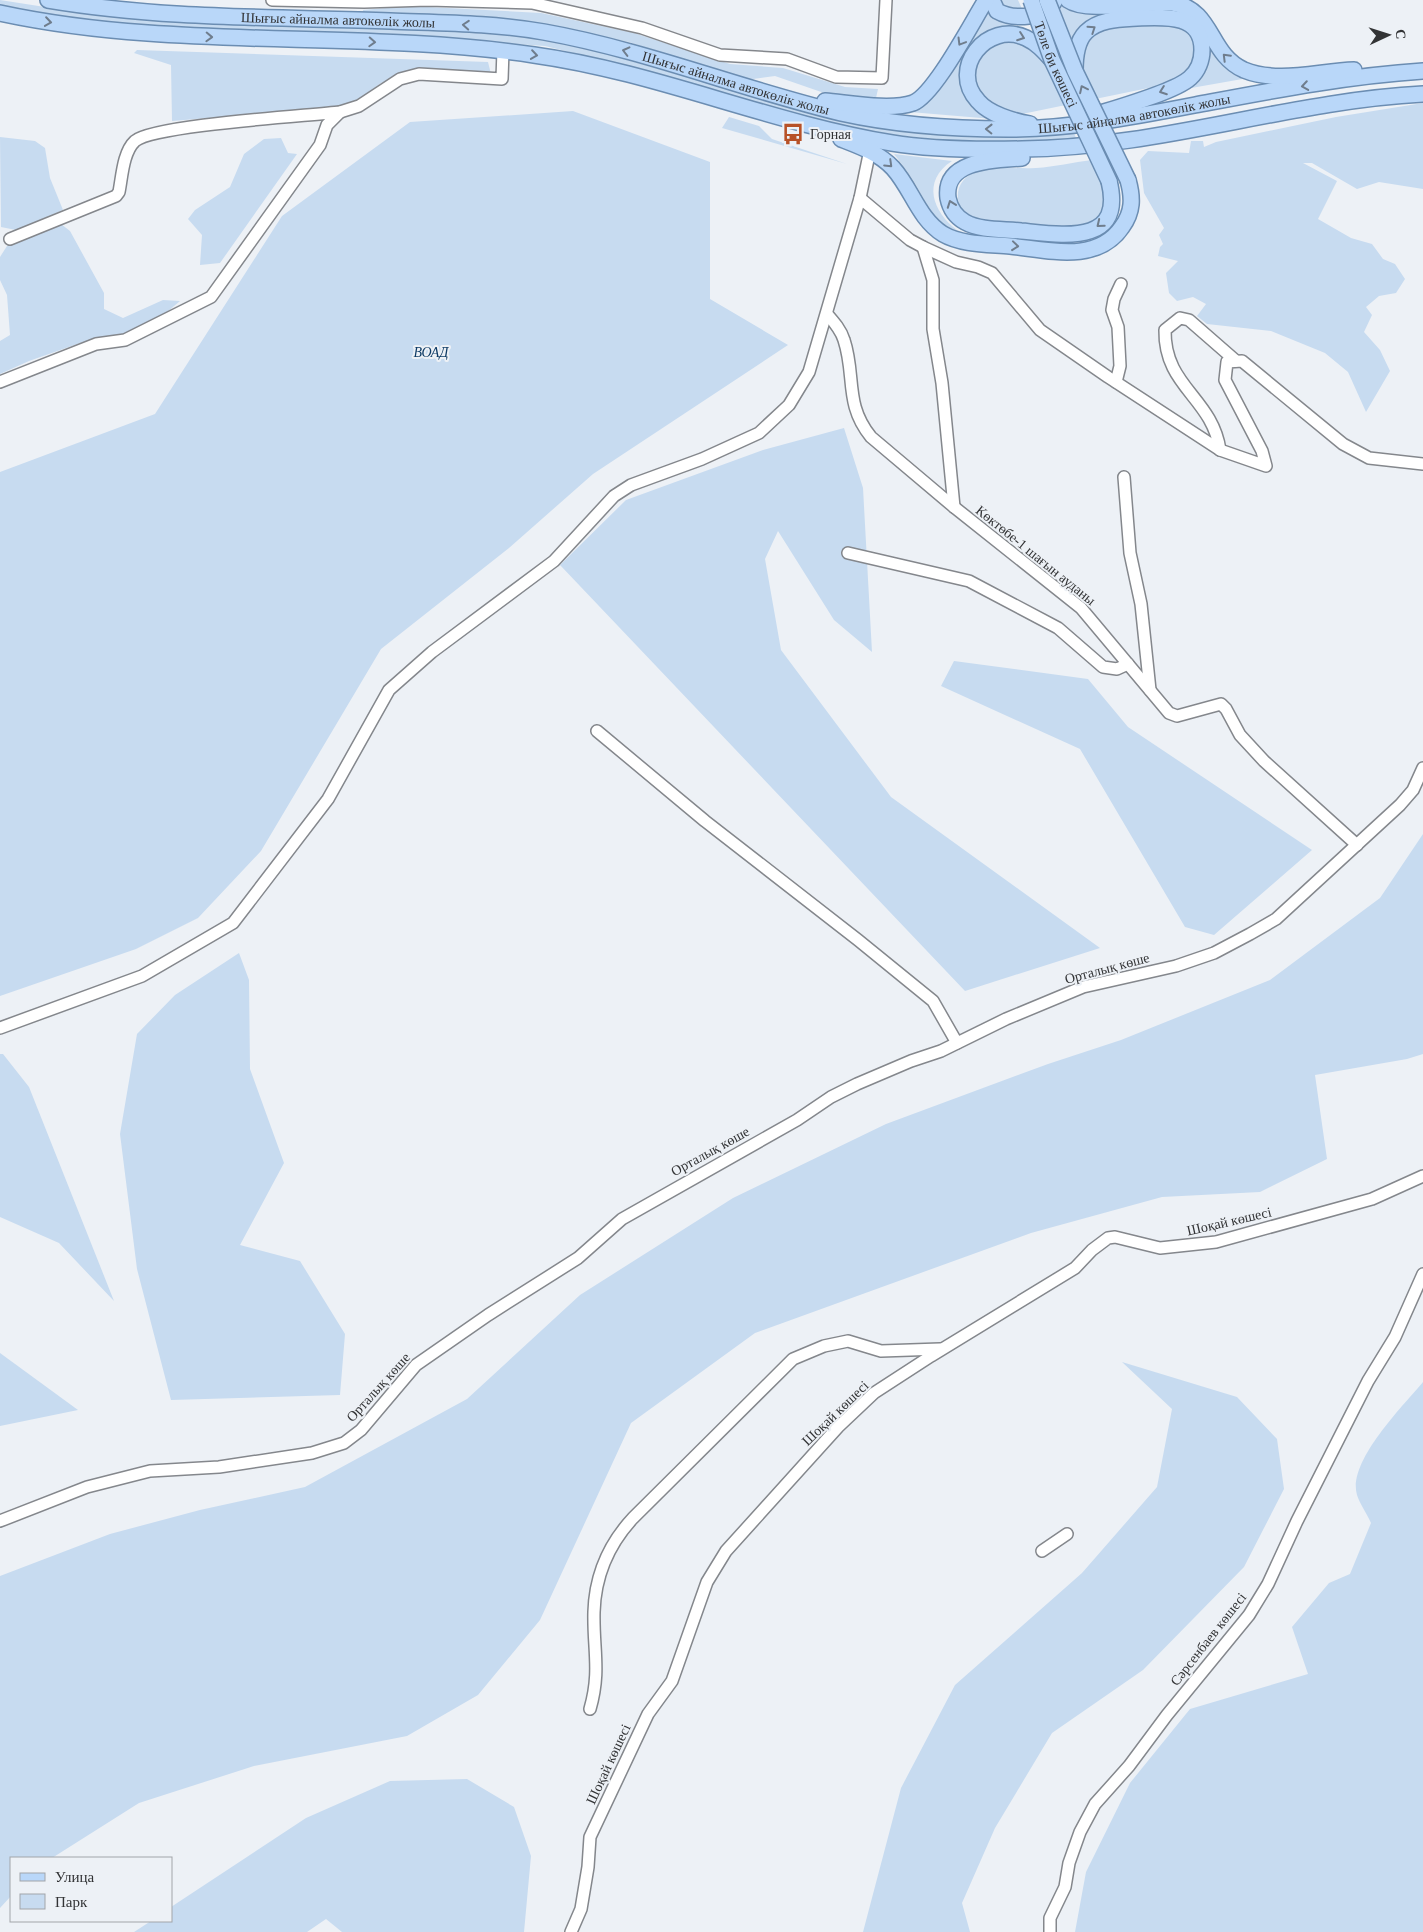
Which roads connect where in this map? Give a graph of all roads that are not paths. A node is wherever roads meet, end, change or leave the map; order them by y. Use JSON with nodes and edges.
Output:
{"nodes":[{"id":1,"x":48,"y":0,"type":"edge"},
{"id":2,"x":272,"y":0,"type":"edge"},
{"id":3,"x":886,"y":0,"type":"edge"},
{"id":4,"x":986,"y":0,"type":"edge"},
{"id":5,"x":992,"y":0,"type":"edge"},
{"id":6,"x":1030,"y":0,"type":"edge"},
{"id":7,"x":1047,"y":0,"type":"edge"},
{"id":8,"x":1054,"y":0,"type":"edge"},
{"id":9,"x":1068,"y":0,"type":"edge"},
{"id":10,"x":532,"y":2,"type":"edge"},
{"id":11,"x":0,"y":13,"type":"edge"},
{"id":12,"x":503,"y":50,"type":"junction"},
{"id":13,"x":1052,"y":60,"type":"junction"},
{"id":14,"x":1075,"y":71,"type":"junction"},
{"id":15,"x":1423,"y":71,"type":"edge"},
{"id":16,"x":1402,"y":73,"type":"junction"},
{"id":17,"x":1423,"y":94,"type":"edge"},
{"id":18,"x":784,"y":98,"type":"junction"},
{"id":19,"x":340,"y":112,"type":"junction"},
{"id":20,"x":1062,"y":127,"type":"junction"},
{"id":21,"x":1046,"y":128,"type":"junction"},
{"id":22,"x":872,"y":145,"type":"junction"},
{"id":23,"x":1085,"y":147,"type":"junction"},
{"id":24,"x":860,"y":198,"type":"junction"},
{"id":25,"x":10,"y":239,"type":"dead end"},
{"id":26,"x":923,"y":247,"type":"junction"},
{"id":27,"x":1121,"y":284,"type":"dead end"},
{"id":28,"x":827,"y":314,"type":"junction"},
{"id":29,"x":1236,"y":361,"type":"junction"},
{"id":30,"x":0,"y":382,"type":"edge"},
{"id":31,"x":1116,"y":382,"type":"junction"},
{"id":32,"x":1220,"y":450,"type":"junction"},
{"id":33,"x":1423,"y":464,"type":"edge"},
{"id":34,"x":1124,"y":477,"type":"dead end"},
{"id":35,"x":954,"y":508,"type":"junction"},
{"id":36,"x":848,"y":553,"type":"dead end"},
{"id":37,"x":1128,"y":664,"type":"junction"},
{"id":38,"x":1150,"y":690,"type":"junction"},
{"id":39,"x":597,"y":731,"type":"dead end"},
{"id":40,"x":1423,"y":768,"type":"edge"},
{"id":41,"x":1357,"y":844,"type":"junction"},
{"id":42,"x":0,"y":1028,"type":"edge"},
{"id":43,"x":957,"y":1043,"type":"junction"},
{"id":44,"x":1422,"y":1180,"type":"edge"},
{"id":45,"x":1423,"y":1274,"type":"edge"},
{"id":46,"x":945,"y":1348,"type":"junction"},
{"id":47,"x":0,"y":1521,"type":"edge"},
{"id":48,"x":1067,"y":1534,"type":"dead end"},
{"id":49,"x":1042,"y":1551,"type":"dead end"},
{"id":50,"x":590,"y":1709,"type":"dead end"},
{"id":51,"x":571,"y":1932,"type":"edge"},
{"id":52,"x":1050,"y":1932,"type":"edge"}],
"edges":[{"from":18,"to":1,"type":"main road","name":"Шығыс айналма автокөлік жолы","one_way":true},
{"from":2,"to":10,"type":"street"},
{"from":3,"to":10,"type":"street"},
{"from":4,"to":18,"type":"main road","one_way":true},
{"from":5,"to":8,"type":"main road"},
{"from":6,"to":13,"type":"main road","name":"Төле би көшесі","bridge":true},
{"from":7,"to":14,"type":"main road","name":"Төле би көшесі","bridge":true},
{"from":16,"to":9,"type":"main road","one_way":true},
{"from":11,"to":12,"type":"main road","one_way":true},
{"from":12,"to":19,"type":"street"},
{"from":12,"to":22,"type":"main road","one_way":true},
{"from":21,"to":13,"type":"main road","one_way":true},
{"from":13,"to":23,"type":"main road","name":"Төле би көшесі","one_way":true,"bridge":true},
{"from":14,"to":20,"type":"main road","one_way":true},
{"from":22,"to":14,"type":"main road","name":"Төле би көшесі","one_way":true,"bridge":true},
{"from":15,"to":16,"type":"main road","name":"Шығыс айналма автокөлік жолы"},
{"from":16,"to":20,"type":"main road","name":"Шығыс айналма автокөлік жолы","one_way":true},
{"from":17,"to":23,"type":"main road"},
{"from":21,"to":18,"type":"main road","name":"Шығыс айналма автокөлік жолы","one_way":true},
{"from":19,"to":25,"type":"street"},
{"from":19,"to":30,"type":"street"},
{"from":20,"to":21,"type":"main road","name":"Шығыс айналма автокөлік жолы"},
{"from":22,"to":23,"type":"main road"},
{"from":22,"to":24,"type":"street"},
{"from":24,"to":26,"type":"street"},
{"from":24,"to":28,"type":"street"},
{"from":26,"to":31,"type":"street"},
{"from":26,"to":35,"type":"street"},
{"from":27,"to":31,"type":"street"},
{"from":28,"to":35,"type":"street","name":"Көктөбе-1 шағын ауданы"},
{"from":28,"to":42,"type":"street"},
{"from":29,"to":32,"type":"street"},
{"from":29,"to":32,"type":"street"},
{"from":29,"to":33,"type":"street"},
{"from":31,"to":32,"type":"street"},
{"from":34,"to":38,"type":"street"},
{"from":35,"to":37,"type":"street","name":"Көктөбе-1 шағын ауданы"},
{"from":36,"to":37,"type":"street"},
{"from":37,"to":38,"type":"street","name":"Көктөбе-1 шағын ауданы"},
{"from":38,"to":41,"type":"street","name":"Көктөбе-1 шағын ауданы"},
{"from":39,"to":43,"type":"street"},
{"from":40,"to":41,"type":"street","name":"Орталық көше"},
{"from":41,"to":43,"type":"street","name":"Орталық көше"},
{"from":43,"to":47,"type":"street","name":"Орталық көше"},
{"from":44,"to":46,"type":"street","name":"Шоқай көшесі"},
{"from":45,"to":52,"type":"street","name":"Сәрсенбаев көшесі"},
{"from":46,"to":50,"type":"street"},
{"from":46,"to":51,"type":"street","name":"Шоқай көшесі"},
{"from":48,"to":49,"type":"street"}]}
